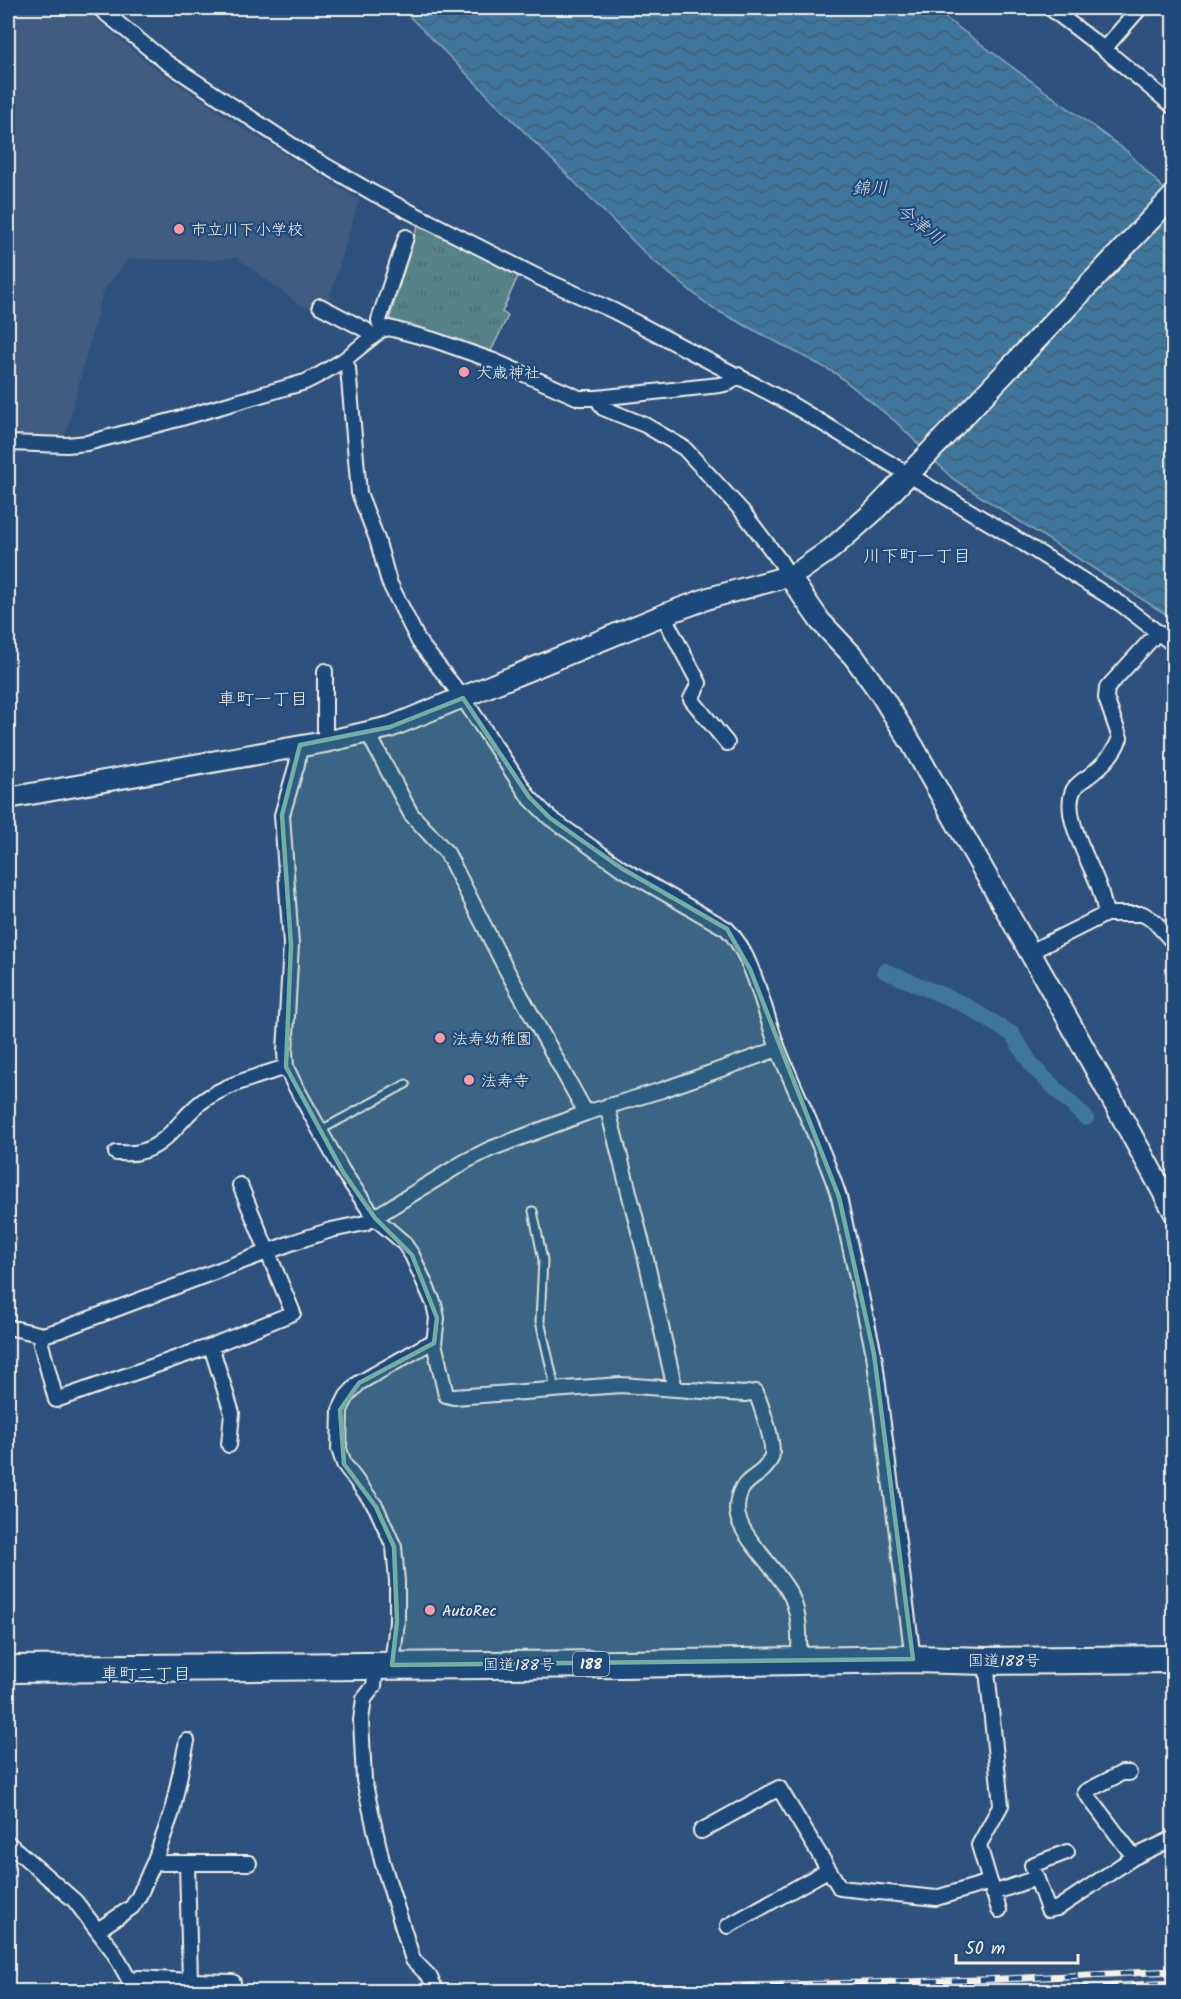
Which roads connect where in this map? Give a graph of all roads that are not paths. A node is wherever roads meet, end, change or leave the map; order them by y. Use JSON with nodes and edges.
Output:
{"nodes":[{"id":1,"x":99,"y":8,"type":"edge"},
{"id":2,"x":1050,"y":8,"type":"edge"},
{"id":3,"x":1140,"y":8,"type":"edge"},
{"id":4,"x":1104,"y":49,"type":"junction"},
{"id":5,"x":1173,"y":107,"type":"edge"},
{"id":6,"x":1173,"y":195,"type":"edge"},
{"id":7,"x":406,"y":237,"type":"dead end"},
{"id":8,"x":320,"y":306,"type":"dead end"},
{"id":9,"x":376,"y":334,"type":"junction"},
{"id":10,"x":344,"y":360,"type":"junction"},
{"id":11,"x":738,"y":375,"type":"junction"},
{"id":12,"x":597,"y":398,"type":"junction"},
{"id":13,"x":8,"y":443,"type":"edge"},
{"id":14,"x":913,"y":469,"type":"junction"},
{"id":15,"x":789,"y":576,"type":"junction"},
{"id":16,"x":663,"y":615,"type":"junction"},
{"id":17,"x":1158,"y":632,"type":"junction"},
{"id":18,"x":1173,"y":645,"type":"edge"},
{"id":19,"x":325,"y":671,"type":"dead end"},
{"id":20,"x":463,"y":698,"type":"junction"},
{"id":21,"x":368,"y":733,"type":"junction"},
{"id":22,"x":325,"y":742,"type":"junction"},
{"id":23,"x":727,"y":743,"type":"dead end"},
{"id":24,"x":300,"y":745,"type":"junction"},
{"id":25,"x":8,"y":798,"type":"edge"},
{"id":26,"x":1106,"y":914,"type":"junction"},
{"id":27,"x":1173,"y":943,"type":"edge"},
{"id":28,"x":1030,"y":952,"type":"junction"},
{"id":29,"x":778,"y":1049,"type":"junction"},
{"id":30,"x":286,"y":1067,"type":"junction"},
{"id":31,"x":406,"y":1084,"type":"dead end"},
{"id":32,"x":607,"y":1106,"type":"junction"},
{"id":33,"x":586,"y":1113,"type":"junction"},
{"id":34,"x":319,"y":1131,"type":"junction"},
{"id":35,"x":116,"y":1153,"type":"dead end"},
{"id":36,"x":240,"y":1185,"type":"dead end"},
{"id":37,"x":533,"y":1211,"type":"dead end"},
{"id":38,"x":1173,"y":1212,"type":"edge"},
{"id":39,"x":375,"y":1218,"type":"junction"},
{"id":40,"x":267,"y":1252,"type":"junction"},
{"id":41,"x":8,"y":1328,"type":"edge"},
{"id":42,"x":43,"y":1335,"type":"junction"},
{"id":43,"x":434,"y":1343,"type":"junction"},
{"id":44,"x":211,"y":1346,"type":"junction"},
{"id":45,"x":675,"y":1389,"type":"junction"},
{"id":46,"x":554,"y":1391,"type":"junction"},
{"id":47,"x":229,"y":1445,"type":"dead end"},
{"id":48,"x":913,"y":1659,"type":"junction"},
{"id":49,"x":1173,"y":1659,"type":"edge"},
{"id":50,"x":799,"y":1661,"type":"junction"},
{"id":51,"x":986,"y":1661,"type":"junction"},
{"id":52,"x":384,"y":1665,"type":"junction"},
{"id":53,"x":8,"y":1669,"type":"edge"},
{"id":54,"x":187,"y":1741,"type":"dead end"},
{"id":55,"x":1129,"y":1773,"type":"dead end"},
{"id":56,"x":701,"y":1831,"type":"dead end"},
{"id":57,"x":8,"y":1843,"type":"edge"},
{"id":58,"x":1173,"y":1847,"type":"edge"},
{"id":59,"x":1067,"y":1852,"type":"dead end"},
{"id":60,"x":1134,"y":1857,"type":"junction"},
{"id":61,"x":155,"y":1860,"type":"junction"},
{"id":62,"x":187,"y":1863,"type":"junction"},
{"id":63,"x":249,"y":1863,"type":"dead end"},
{"id":64,"x":828,"y":1870,"type":"junction"},
{"id":65,"x":1036,"y":1878,"type":"junction"},
{"id":66,"x":992,"y":1887,"type":"junction"},
{"id":67,"x":999,"y":1910,"type":"dead end"},
{"id":68,"x":728,"y":1926,"type":"dead end"},
{"id":69,"x":98,"y":1930,"type":"junction"},
{"id":70,"x":190,"y":1981,"type":"junction"},
{"id":71,"x":234,"y":1982,"type":"dead end"},
{"id":72,"x":134,"y":1987,"type":"edge"},
{"id":73,"x":437,"y":1992,"type":"edge"}],
"edges":[{"from":1,"to":11,"type":"street"},
{"from":2,"to":4,"type":"street"},
{"from":3,"to":4,"type":"street"},
{"from":4,"to":5,"type":"street"},
{"from":6,"to":14,"type":"street"},
{"from":7,"to":9,"type":"street"},
{"from":8,"to":9,"type":"street"},
{"from":9,"to":10,"type":"street"},
{"from":9,"to":12,"type":"street"},
{"from":10,"to":13,"type":"street"},
{"from":10,"to":20,"type":"street"},
{"from":11,"to":12,"type":"street"},
{"from":11,"to":14,"type":"street"},
{"from":12,"to":15,"type":"street"},
{"from":14,"to":15,"type":"street"},
{"from":14,"to":17,"type":"street"},
{"from":15,"to":16,"type":"street"},
{"from":15,"to":28,"type":"street"},
{"from":16,"to":20,"type":"street"},
{"from":16,"to":23,"type":"street"},
{"from":17,"to":18,"type":"street"},
{"from":17,"to":26,"type":"street"},
{"from":19,"to":22,"type":"street"},
{"from":20,"to":21,"type":"street"},
{"from":20,"to":29,"type":"street"},
{"from":21,"to":22,"type":"street"},
{"from":21,"to":33,"type":"street"},
{"from":22,"to":24,"type":"street"},
{"from":24,"to":25,"type":"street"},
{"from":24,"to":30,"type":"street"},
{"from":26,"to":27,"type":"street"},
{"from":26,"to":28,"type":"street"},
{"from":28,"to":38,"type":"street"},
{"from":29,"to":32,"type":"street"},
{"from":29,"to":48,"type":"street"},
{"from":30,"to":34,"type":"street"},
{"from":30,"to":35,"type":"street"},
{"from":31,"to":34,"type":"lane"},
{"from":32,"to":33,"type":"street"},
{"from":32,"to":45,"type":"street"},
{"from":33,"to":39,"type":"street"},
{"from":34,"to":39,"type":"street"},
{"from":36,"to":40,"type":"street"},
{"from":37,"to":46,"type":"lane"},
{"from":39,"to":40,"type":"street"},
{"from":39,"to":43,"type":"street"},
{"from":40,"to":42,"type":"street"},
{"from":40,"to":44,"type":"street"},
{"from":41,"to":42,"type":"street"},
{"from":42,"to":44,"type":"street"},
{"from":43,"to":46,"type":"street"},
{"from":43,"to":52,"type":"street"},
{"from":44,"to":47,"type":"street"},
{"from":45,"to":46,"type":"street"},
{"from":45,"to":50,"type":"street"},
{"from":48,"to":50,"type":"highway","name":"国道188号","number":"188"},
{"from":48,"to":51,"type":"highway","name":"国道188号","number":"188"},
{"from":49,"to":51,"type":"highway","name":"国道188号","number":"188"},
{"from":50,"to":52,"type":"highway","name":"国道188号","number":"188"},
{"from":51,"to":66,"type":"street"},
{"from":52,"to":53,"type":"highway","name":"国道188号","number":"188"},
{"from":52,"to":73,"type":"street"},
{"from":54,"to":61,"type":"street"},
{"from":55,"to":60,"type":"street"},
{"from":56,"to":64,"type":"street"},
{"from":57,"to":69,"type":"street"},
{"from":58,"to":60,"type":"street"},
{"from":59,"to":65,"type":"street"},
{"from":60,"to":65,"type":"street"},
{"from":61,"to":62,"type":"street"},
{"from":61,"to":69,"type":"street"},
{"from":62,"to":63,"type":"street"},
{"from":62,"to":70,"type":"street"},
{"from":64,"to":66,"type":"street"},
{"from":64,"to":68,"type":"street"},
{"from":65,"to":66,"type":"street"},
{"from":66,"to":67,"type":"street"},
{"from":69,"to":72,"type":"street"},
{"from":70,"to":71,"type":"street"},
{"from":70,"to":72,"type":"street"}]}
